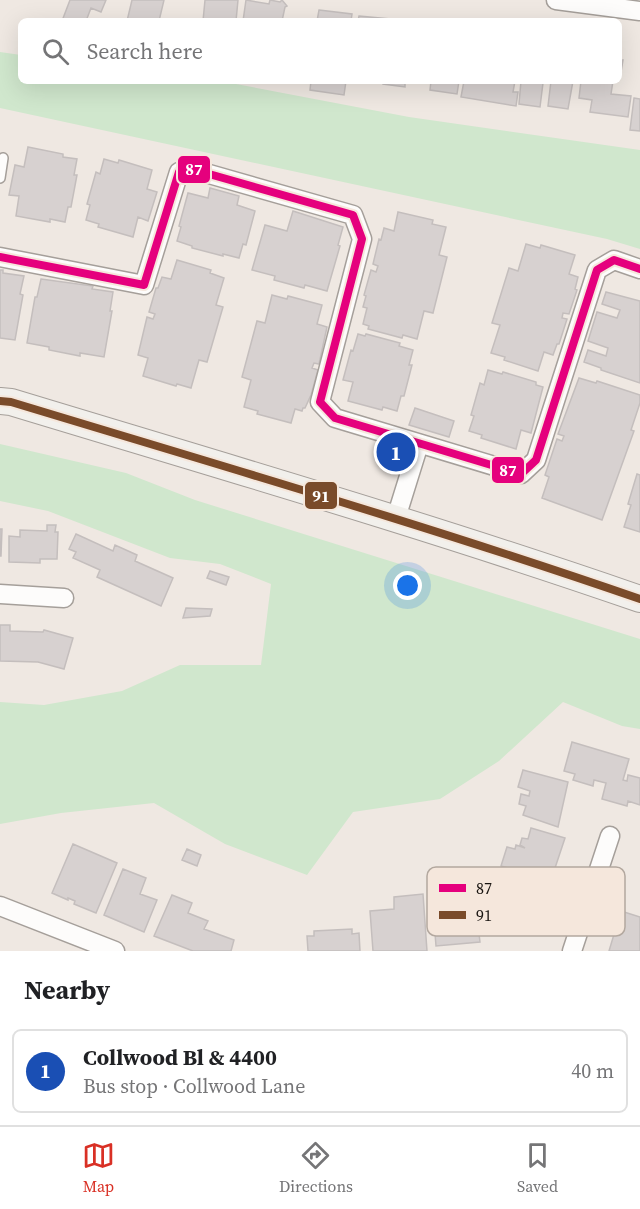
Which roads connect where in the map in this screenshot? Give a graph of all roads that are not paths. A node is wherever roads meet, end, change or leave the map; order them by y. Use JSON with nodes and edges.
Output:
{"nodes":[{"id":1,"x":556,"y":0,"type":"edge"},
{"id":2,"x":640,"y":11,"type":"edge"},
{"id":3,"x":3,"y":158,"type":"dead end"},
{"id":4,"x":0,"y":178,"type":"edge"},
{"id":5,"x":0,"y":257,"type":"edge"},
{"id":6,"x":640,"y":269,"type":"edge"},
{"id":7,"x":0,"y":401,"type":"edge"},
{"id":8,"x":418,"y":444,"type":"junction"},
{"id":9,"x":396,"y":518,"type":"junction"},
{"id":10,"x":0,"y":594,"type":"edge"},
{"id":11,"x":64,"y":598,"type":"dead end"},
{"id":12,"x":640,"y":599,"type":"edge"},
{"id":13,"x":610,"y":836,"type":"dead end"},
{"id":14,"x":600,"y":867,"type":"edge"},
{"id":15,"x":0,"y":906,"type":"edge"},
{"id":16,"x":577,"y":936,"type":"edge"},
{"id":17,"x":115,"y":951,"type":"edge"},
{"id":18,"x":572,"y":951,"type":"edge"}],
"edges":[{"from":1,"to":2,"type":"street"},
{"from":3,"to":4,"type":"lane"},
{"from":5,"to":8,"type":"street"},
{"from":6,"to":8,"type":"street"},
{"from":7,"to":9,"type":"main road"},
{"from":8,"to":9,"type":"street"},
{"from":9,"to":12,"type":"main road"},
{"from":10,"to":11,"type":"street"},
{"from":13,"to":14,"type":"street"},
{"from":15,"to":17,"type":"street"},
{"from":16,"to":18,"type":"street"}]}
